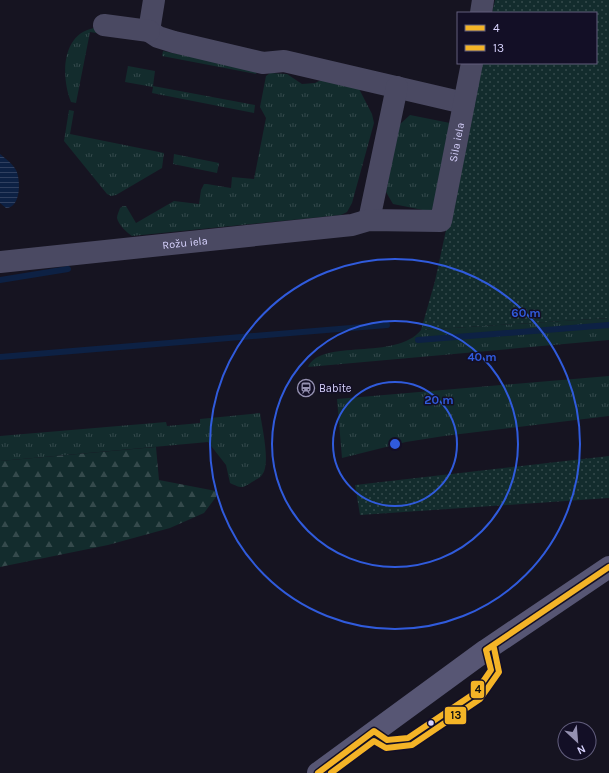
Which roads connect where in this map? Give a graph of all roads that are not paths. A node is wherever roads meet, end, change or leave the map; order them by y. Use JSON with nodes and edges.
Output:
{"nodes":[{"id":1,"x":154,"y":0,"type":"edge"},
{"id":2,"x":483,"y":0,"type":"edge"},
{"id":3,"x":481,"y":12,"type":"edge"},
{"id":4,"x":104,"y":25,"type":"dead end"},
{"id":5,"x":149,"y":31,"type":"junction"},
{"id":6,"x":472,"y":64,"type":"edge"},
{"id":7,"x":397,"y":87,"type":"junction"},
{"id":8,"x":464,"y":103,"type":"junction"},
{"id":9,"x":369,"y":220,"type":"junction"},
{"id":10,"x":441,"y":221,"type":"joint"},
{"id":11,"x":0,"y":262,"type":"edge"},
{"id":12,"x":609,"y":567,"type":"edge"},
{"id":13,"x":318,"y":773,"type":"edge"}],
"edges":[{"from":1,"to":5,"type":"street"},
{"from":2,"to":3,"type":"street"},
{"from":4,"to":5,"type":"street"},
{"from":5,"to":7,"type":"street"},
{"from":6,"to":8,"type":"street","name":"Sila iela"},
{"from":7,"to":8,"type":"street"},
{"from":7,"to":9,"type":"street"},
{"from":8,"to":10,"type":"street","name":"Sila iela"},
{"from":9,"to":10,"type":"street","name":"Rožu iela"},
{"from":9,"to":11,"type":"street","name":"Rožu iela"},
{"from":12,"to":13,"type":"street"}]}
